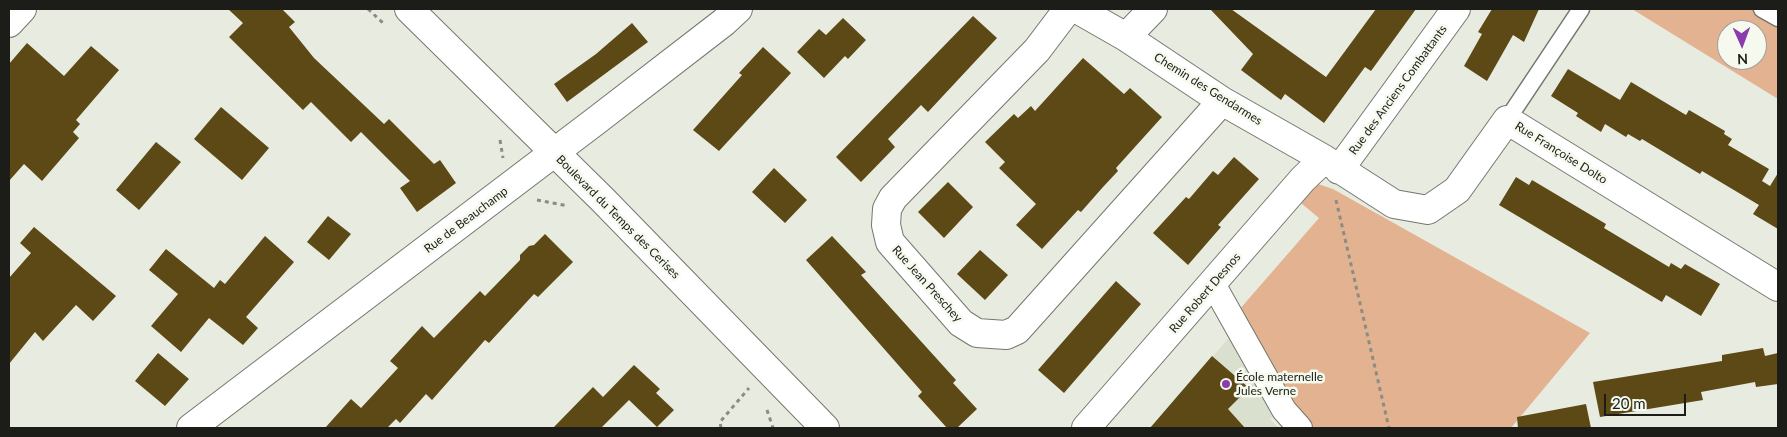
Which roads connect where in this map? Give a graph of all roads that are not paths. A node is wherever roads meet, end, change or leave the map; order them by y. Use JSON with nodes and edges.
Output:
{"nodes":[{"id":1,"x":22,"y":9,"type":"edge"},
{"id":2,"x":409,"y":9,"type":"edge"},
{"id":3,"x":738,"y":9,"type":"edge"},
{"id":4,"x":1068,"y":9,"type":"edge"},
{"id":5,"x":1077,"y":9,"type":"edge"},
{"id":6,"x":1153,"y":9,"type":"edge"},
{"id":7,"x":1456,"y":9,"type":"edge"},
{"id":8,"x":1580,"y":9,"type":"edge"},
{"id":9,"x":1762,"y":9,"type":"edge"},
{"id":10,"x":1778,"y":18,"type":"edge"},
{"id":11,"x":9,"y":23,"type":"edge"},
{"id":12,"x":1126,"y":37,"type":"junction"},
{"id":13,"x":1222,"y":101,"type":"junction"},
{"id":14,"x":1507,"y":120,"type":"junction"},
{"id":15,"x":553,"y":153,"type":"junction"},
{"id":16,"x":1331,"y":164,"type":"junction"},
{"id":17,"x":1213,"y":284,"type":"junction"},
{"id":18,"x":1778,"y":287,"type":"edge"},
{"id":19,"x":191,"y":428,"type":"edge"},
{"id":20,"x":825,"y":428,"type":"edge"},
{"id":21,"x":1086,"y":428,"type":"edge"},
{"id":22,"x":1300,"y":428,"type":"edge"}],
"edges":[{"from":1,"to":11,"type":"street"},
{"from":2,"to":15,"type":"street","name":"Boulevard du Temps des Cerises"},
{"from":3,"to":15,"type":"street","name":"Rue de Beauchamp"},
{"from":4,"to":13,"type":"street","name":"Rue Jean Preschey"},
{"from":5,"to":12,"type":"street","name":"Chemin des Gendarmes"},
{"from":6,"to":12,"type":"street"},
{"from":7,"to":16,"type":"street","name":"Rue des Anciens Combattants"},
{"from":8,"to":14,"type":"lane"},
{"from":9,"to":10,"type":"lane"},
{"from":12,"to":13,"type":"street","name":"Chemin des Gendarmes"},
{"from":13,"to":16,"type":"street","name":"Chemin des Gendarmes"},
{"from":14,"to":16,"type":"street","name":"Rue Françoise Dolto"},
{"from":14,"to":18,"type":"street","name":"Rue Françoise Dolto"},
{"from":15,"to":19,"type":"street","name":"Rue de Beauchamp"},
{"from":15,"to":20,"type":"street","name":"Boulevard du Temps des Cerises"},
{"from":16,"to":17,"type":"street","name":"Rue Robert Desnos"},
{"from":17,"to":21,"type":"street","name":"Rue Robert Desnos"},
{"from":17,"to":22,"type":"street"}]}
